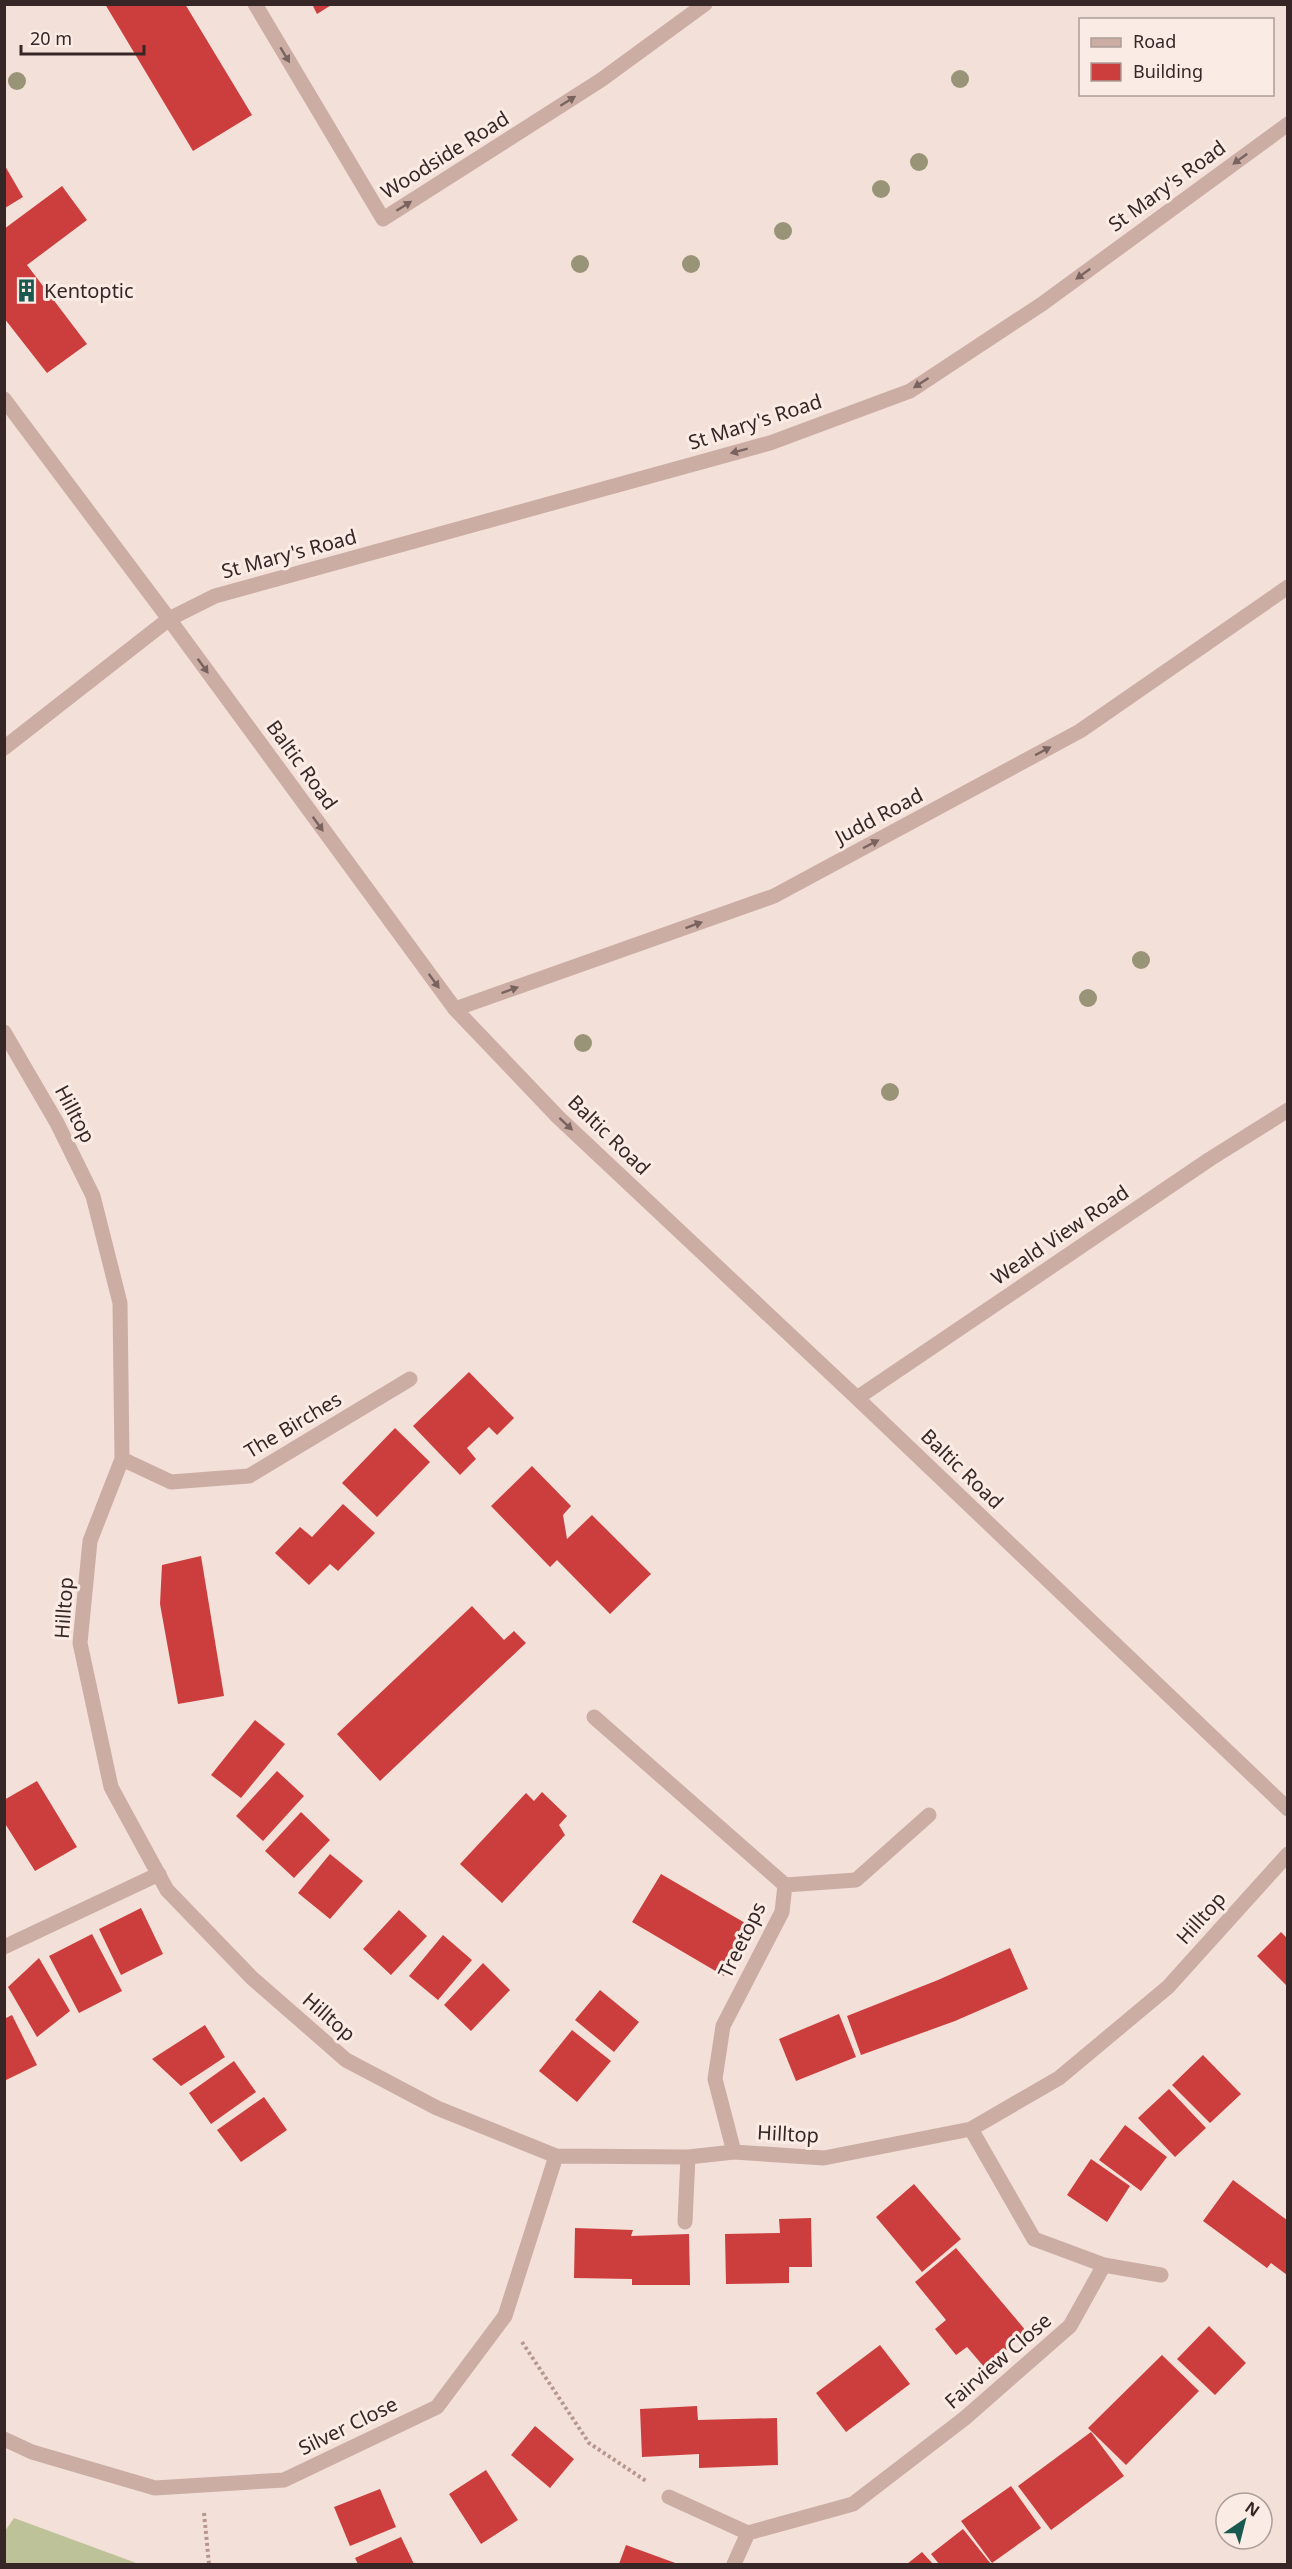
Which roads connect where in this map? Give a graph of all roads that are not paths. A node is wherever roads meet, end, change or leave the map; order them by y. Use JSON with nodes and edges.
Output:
{"nodes":[{"id":1,"x":255,"y":4,"type":"edge"},
{"id":2,"x":705,"y":4,"type":"edge"},
{"id":3,"x":1287,"y":124,"type":"edge"},
{"id":4,"x":4,"y":399,"type":"edge"},
{"id":5,"x":1287,"y":587,"type":"edge"},
{"id":6,"x":169,"y":619,"type":"junction"},
{"id":7,"x":4,"y":748,"type":"edge"},
{"id":8,"x":455,"y":1010,"type":"junction"},
{"id":9,"x":4,"y":1032,"type":"edge"},
{"id":10,"x":1287,"y":1110,"type":"edge"},
{"id":11,"x":410,"y":1379,"type":"dead end"},
{"id":12,"x":857,"y":1398,"type":"junction"},
{"id":13,"x":122,"y":1459,"type":"junction"},
{"id":14,"x":594,"y":1717,"type":"dead end"},
{"id":15,"x":1287,"y":1809,"type":"edge"},
{"id":16,"x":929,"y":1815,"type":"dead end"},
{"id":17,"x":1287,"y":1854,"type":"edge"},
{"id":18,"x":159,"y":1874,"type":"junction"},
{"id":19,"x":785,"y":1885,"type":"junction"},
{"id":20,"x":4,"y":1947,"type":"edge"},
{"id":21,"x":971,"y":2129,"type":"junction"},
{"id":22,"x":734,"y":2152,"type":"junction"},
{"id":23,"x":556,"y":2156,"type":"junction"},
{"id":24,"x":688,"y":2157,"type":"junction"},
{"id":25,"x":685,"y":2222,"type":"dead end"},
{"id":26,"x":1104,"y":2265,"type":"junction"},
{"id":27,"x":1161,"y":2275,"type":"dead end"},
{"id":28,"x":4,"y":2439,"type":"edge"},
{"id":29,"x":669,"y":2497,"type":"road end"},
{"id":30,"x":747,"y":2533,"type":"junction"},
{"id":31,"x":734,"y":2565,"type":"edge"}],
"edges":[{"from":1,"to":2,"type":"street","name":"Woodside Road","one_way":true},
{"from":3,"to":6,"type":"street","name":"St Mary's Road","one_way":true},
{"from":4,"to":6,"type":"street","name":"Baltic Road"},
{"from":8,"to":5,"type":"street","name":"Judd Road","one_way":true},
{"from":6,"to":7,"type":"street"},
{"from":6,"to":8,"type":"street","name":"Baltic Road","one_way":true},
{"from":8,"to":12,"type":"street","name":"Baltic Road","one_way":true},
{"from":9,"to":13,"type":"street","name":"Hilltop"},
{"from":10,"to":12,"type":"street","name":"Weald View Road"},
{"from":11,"to":13,"type":"street","name":"The Birches"},
{"from":12,"to":15,"type":"street","name":"Baltic Road"},
{"from":13,"to":18,"type":"street","name":"Hilltop"},
{"from":14,"to":19,"type":"street","name":"Treetops"},
{"from":16,"to":19,"type":"street"},
{"from":17,"to":21,"type":"street","name":"Hilltop"},
{"from":18,"to":20,"type":"street"},
{"from":18,"to":23,"type":"street","name":"Hilltop"},
{"from":19,"to":22,"type":"street","name":"Treetops"},
{"from":21,"to":22,"type":"street","name":"Hilltop"},
{"from":21,"to":26,"type":"street"},
{"from":22,"to":24,"type":"street","name":"Hilltop"},
{"from":23,"to":24,"type":"street","name":"Hilltop"},
{"from":23,"to":28,"type":"street","name":"Silver Close"},
{"from":24,"to":25,"type":"street"},
{"from":26,"to":27,"type":"street"},
{"from":26,"to":30,"type":"street","name":"Fairview Close"},
{"from":29,"to":30,"type":"street"},
{"from":30,"to":31,"type":"street"}]}
